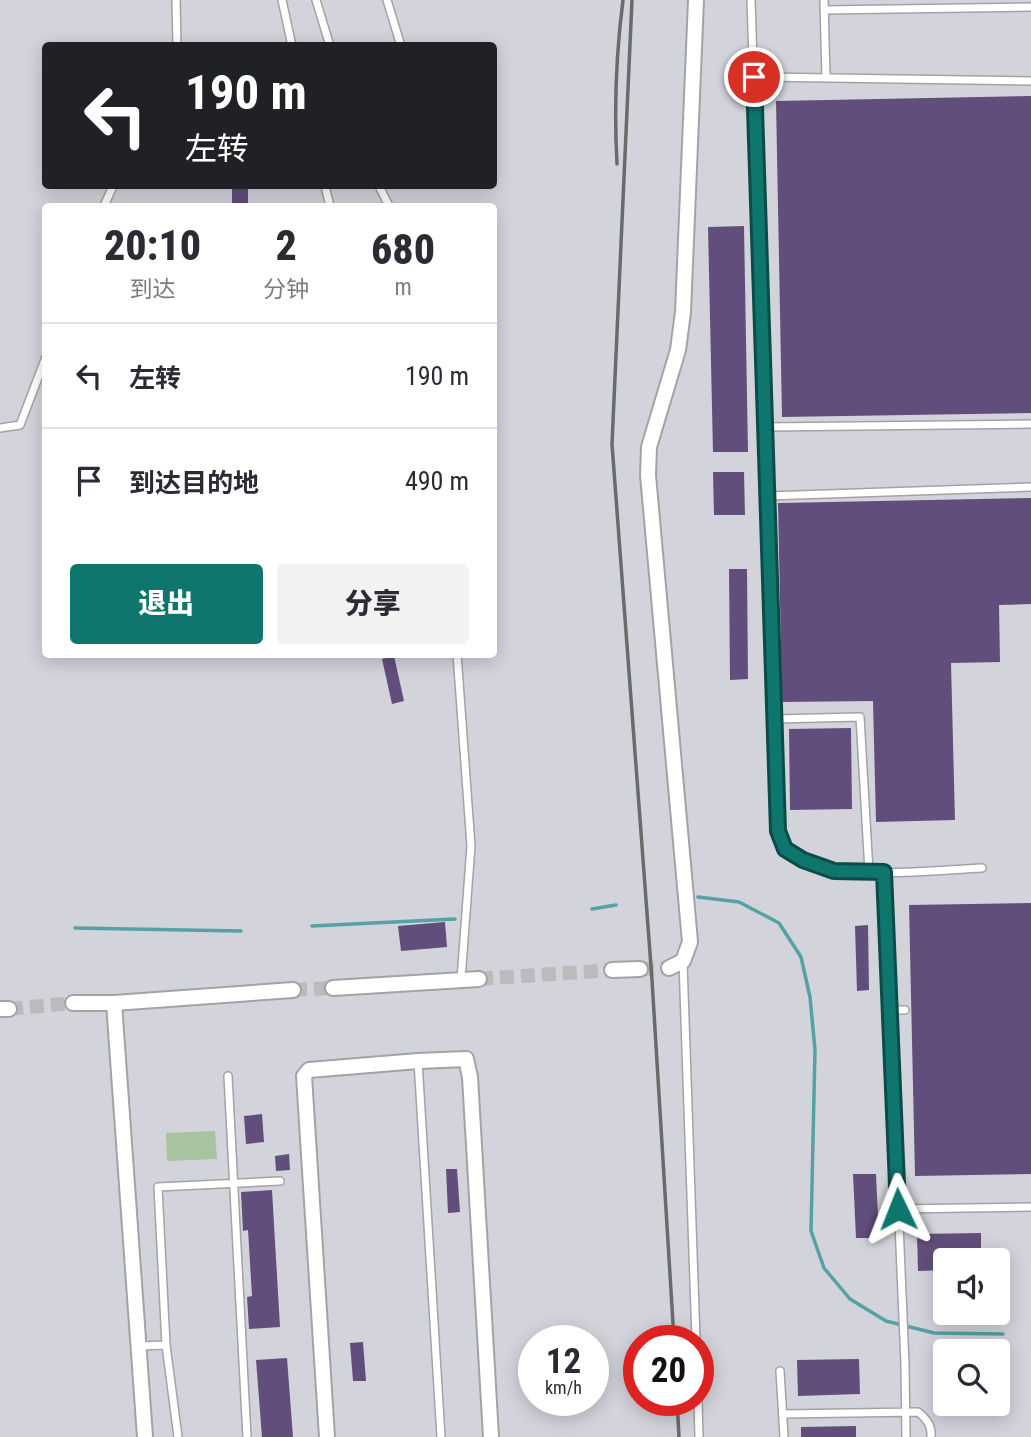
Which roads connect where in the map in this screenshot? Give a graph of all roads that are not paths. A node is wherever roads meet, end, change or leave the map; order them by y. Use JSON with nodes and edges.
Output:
{"nodes":[{"id":1,"x":176,"y":0,"type":"edge"},
{"id":2,"x":282,"y":0,"type":"edge"},
{"id":3,"x":316,"y":0,"type":"edge"},
{"id":4,"x":387,"y":0,"type":"edge"},
{"id":5,"x":696,"y":0,"type":"edge"},
{"id":6,"x":751,"y":0,"type":"edge"},
{"id":7,"x":824,"y":0,"type":"edge"},
{"id":8,"x":1031,"y":7,"type":"edge"},
{"id":9,"x":824,"y":10,"type":"junction"},
{"id":10,"x":177,"y":42,"type":"edge"},
{"id":11,"x":291,"y":42,"type":"edge"},
{"id":12,"x":329,"y":42,"type":"edge"},
{"id":13,"x":400,"y":42,"type":"edge"},
{"id":14,"x":754,"y":77,"type":"junction"},
{"id":15,"x":826,"y":78,"type":"junction"},
{"id":16,"x":1031,"y":81,"type":"edge"},
{"id":17,"x":42,"y":367,"type":"edge"},
{"id":18,"x":1031,"y":424,"type":"edge"},
{"id":19,"x":765,"y":426,"type":"junction"},
{"id":20,"x":0,"y":428,"type":"edge"},
{"id":21,"x":1031,"y":486,"type":"edge"},
{"id":22,"x":768,"y":496,"type":"junction"},
{"id":23,"x":457,"y":658,"type":"edge"},
{"id":24,"x":775,"y":719,"type":"junction"},
{"id":25,"x":982,"y":868,"type":"dead end"},
{"id":26,"x":869,"y":872,"type":"junction"},
{"id":27,"x":884,"y":872,"type":"junction"},
{"id":28,"x":683,"y":961,"type":"junction"},
{"id":29,"x":669,"y":968,"type":"tunnel mouth"},
{"id":30,"x":640,"y":969,"type":"tunnel mouth"},
{"id":31,"x":612,"y":970,"type":"tunnel mouth"},
{"id":32,"x":479,"y":979,"type":"tunnel mouth"},
{"id":33,"x":461,"y":980,"type":"junction"},
{"id":34,"x":333,"y":988,"type":"tunnel mouth"},
{"id":35,"x":293,"y":990,"type":"tunnel mouth"},
{"id":36,"x":73,"y":1003,"type":"tunnel mouth"},
{"id":37,"x":114,"y":1003,"type":"junction"},
{"id":38,"x":890,"y":1010,"type":"junction"},
{"id":39,"x":905,"y":1010,"type":"dead end"},
{"id":40,"x":418,"y":1060,"type":"junction"},
{"id":41,"x":228,"y":1076,"type":"dead end"},
{"id":42,"x":280,"y":1181,"type":"dead end"},
{"id":43,"x":233,"y":1183,"type":"junction"},
{"id":44,"x":1031,"y":1207,"type":"edge"},
{"id":45,"x":898,"y":1209,"type":"junction"},
{"id":46,"x":695,"y":1325,"type":"edge"},
{"id":47,"x":166,"y":1345,"type":"junction"},
{"id":48,"x":139,"y":1346,"type":"junction"},
{"id":49,"x":780,"y":1371,"type":"dead end"},
{"id":50,"x":906,"y":1411,"type":"junction"},
{"id":51,"x":783,"y":1414,"type":"junction"},
{"id":52,"x":698,"y":1416,"type":"edge"},
{"id":53,"x":145,"y":1437,"type":"edge"},
{"id":54,"x":178,"y":1437,"type":"edge"},
{"id":55,"x":247,"y":1437,"type":"edge"},
{"id":56,"x":327,"y":1437,"type":"edge"},
{"id":57,"x":441,"y":1437,"type":"edge"},
{"id":58,"x":491,"y":1437,"type":"edge"},
{"id":59,"x":699,"y":1437,"type":"edge"},
{"id":60,"x":784,"y":1437,"type":"edge"},
{"id":61,"x":906,"y":1437,"type":"edge"},
{"id":62,"x":931,"y":1437,"type":"edge"}],
"edges":[{"from":1,"to":10,"type":"lane"},
{"from":2,"to":11,"type":"lane"},
{"from":3,"to":12,"type":"lane"},
{"from":4,"to":13,"type":"lane"},
{"from":5,"to":28,"type":"street"},
{"from":6,"to":14,"type":"lane"},
{"from":7,"to":9,"type":"lane"},
{"from":8,"to":9,"type":"lane"},
{"from":9,"to":15,"type":"lane"},
{"from":14,"to":15,"type":"lane"},
{"from":14,"to":19,"type":"lane"},
{"from":15,"to":16,"type":"lane"},
{"from":17,"to":20,"type":"lane"},
{"from":18,"to":19,"type":"lane"},
{"from":19,"to":22,"type":"lane"},
{"from":21,"to":22,"type":"lane"},
{"from":22,"to":24,"type":"lane"},
{"from":23,"to":33,"type":"lane"},
{"from":24,"to":26,"type":"lane"},
{"from":24,"to":26,"type":"lane"},
{"from":25,"to":27,"type":"lane"},
{"from":26,"to":27,"type":"lane"},
{"from":27,"to":38,"type":"lane"},
{"from":28,"to":29,"type":"street"},
{"from":28,"to":46,"type":"lane"},
{"from":30,"to":31,"type":"street"},
{"from":32,"to":33,"type":"street"},
{"from":33,"to":34,"type":"street"},
{"from":35,"to":37,"type":"street"},
{"from":36,"to":37,"type":"street"},
{"from":37,"to":48,"type":"street"},
{"from":38,"to":39,"type":"lane"},
{"from":38,"to":45,"type":"lane"},
{"from":40,"to":56,"type":"street"},
{"from":40,"to":57,"type":"lane"},
{"from":40,"to":58,"type":"street"},
{"from":41,"to":43,"type":"lane"},
{"from":42,"to":43,"type":"lane"},
{"from":43,"to":47,"type":"lane"},
{"from":43,"to":55,"type":"lane"},
{"from":44,"to":45,"type":"lane"},
{"from":45,"to":50,"type":"lane"},
{"from":47,"to":48,"type":"lane"},
{"from":47,"to":54,"type":"lane"},
{"from":48,"to":53,"type":"street"},
{"from":49,"to":51,"type":"lane"},
{"from":50,"to":51,"type":"lane"},
{"from":50,"to":61,"type":"lane"},
{"from":50,"to":62,"type":"lane"},
{"from":51,"to":60,"type":"lane"},
{"from":52,"to":59,"type":"lane"}]}
